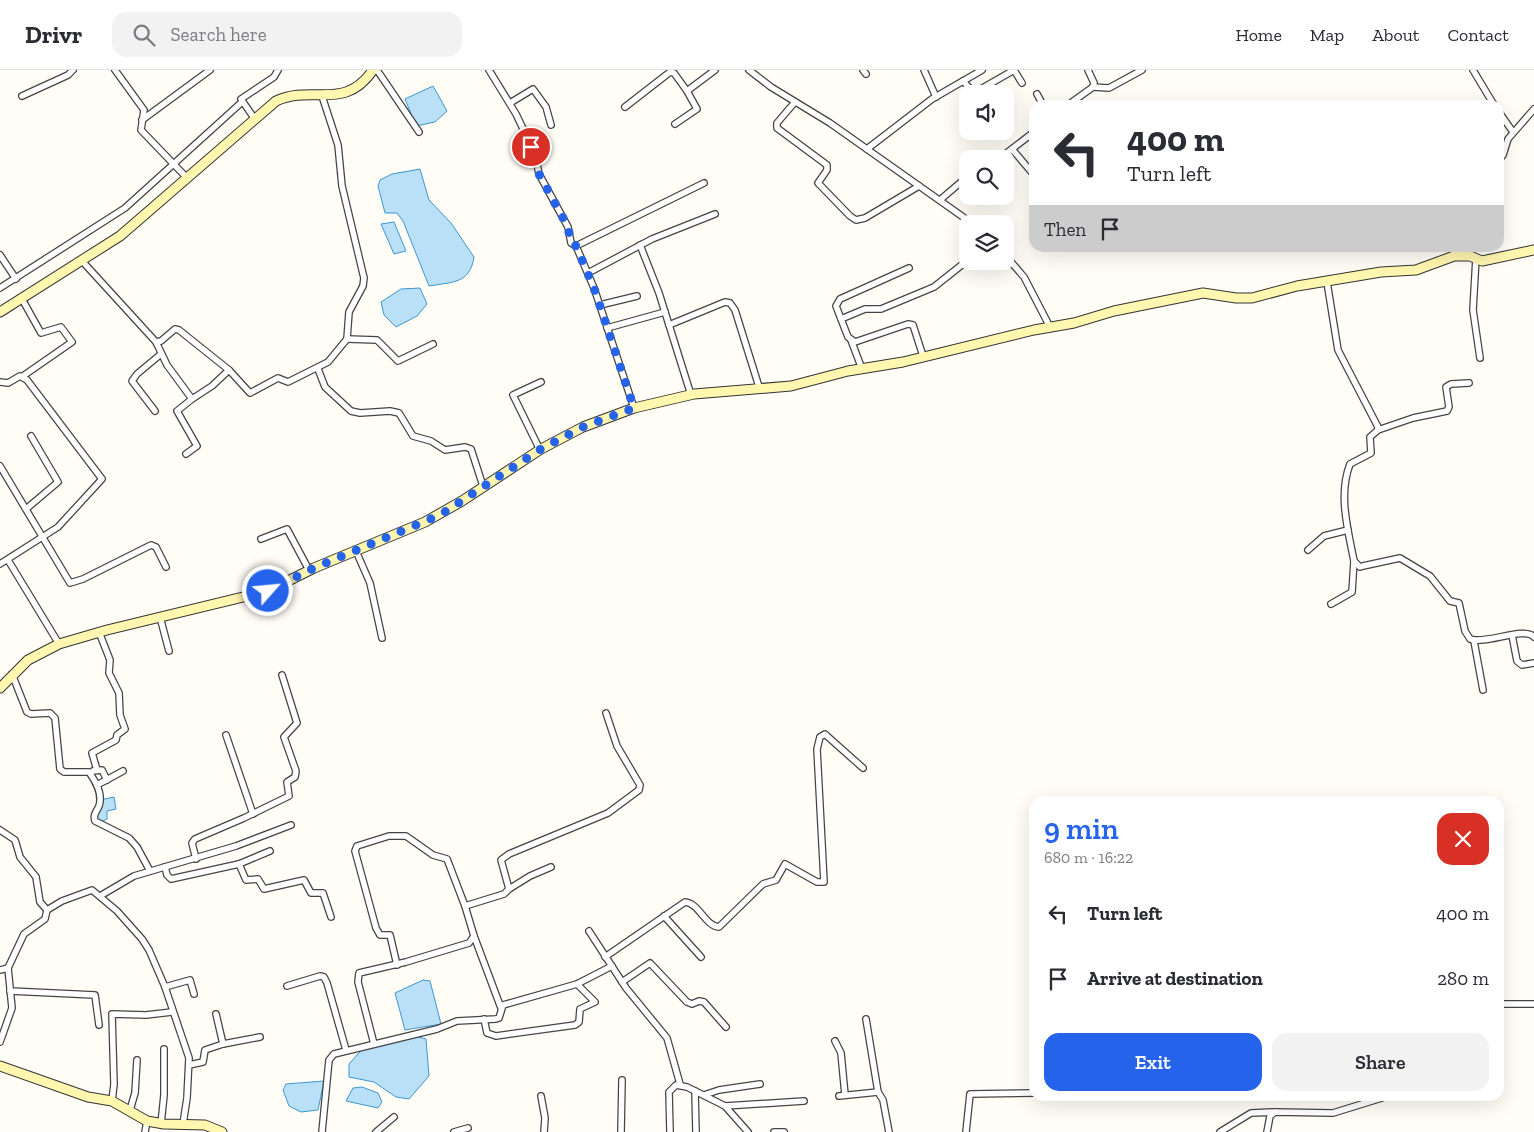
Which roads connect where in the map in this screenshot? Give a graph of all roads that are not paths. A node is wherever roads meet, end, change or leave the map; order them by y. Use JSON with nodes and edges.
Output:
{"nodes":[{"id":1,"x":73,"y":70,"type":"edge"},
{"id":2,"x":115,"y":70,"type":"edge"},
{"id":3,"x":210,"y":70,"type":"edge"},
{"id":4,"x":278,"y":70,"type":"edge"},
{"id":5,"x":375,"y":70,"type":"edge"},
{"id":6,"x":489,"y":70,"type":"edge"},
{"id":7,"x":715,"y":70,"type":"edge"},
{"id":8,"x":749,"y":70,"type":"edge"},
{"id":9,"x":924,"y":70,"type":"edge"},
{"id":10,"x":982,"y":70,"type":"edge"},
{"id":11,"x":1088,"y":70,"type":"edge"},
{"id":12,"x":1142,"y":70,"type":"edge"},
{"id":13,"x":1473,"y":70,"type":"edge"},
{"id":14,"x":963,"y":82,"type":"junction"},
{"id":15,"x":1022,"y":83,"type":"dead end"},
{"id":16,"x":1093,"y":87,"type":"junction"},
{"id":17,"x":687,"y":91,"type":"junction"},
{"id":18,"x":1036,"y":94,"type":"dead end"},
{"id":19,"x":22,"y":96,"type":"dead end"},
{"id":20,"x":322,"y":96,"type":"junction"},
{"id":21,"x":936,"y":97,"type":"junction"},
{"id":22,"x":1040,"y":100,"type":"edge"},
{"id":23,"x":1075,"y":100,"type":"edge"},
{"id":24,"x":1491,"y":100,"type":"edge"},
{"id":25,"x":795,"y":102,"type":"junction"},
{"id":26,"x":510,"y":103,"type":"junction"},
{"id":27,"x":625,"y":107,"type":"dead end"},
{"id":28,"x":1534,"y":109,"type":"edge"},
{"id":29,"x":247,"y":110,"type":"junction"},
{"id":30,"x":1504,"y":119,"type":"edge"},
{"id":31,"x":142,"y":120,"type":"junction"},
{"id":32,"x":675,"y":124,"type":"dead end"},
{"id":33,"x":551,"y":125,"type":"dead end"},
{"id":34,"x":419,"y":132,"type":"dead end"},
{"id":35,"x":1513,"y":132,"type":"junction"},
{"id":36,"x":1029,"y":136,"type":"edge"},
{"id":37,"x":867,"y":149,"type":"junction"},
{"id":38,"x":1012,"y":149,"type":"joint"},
{"id":39,"x":1504,"y":150,"type":"edge"},
{"id":40,"x":1029,"y":169,"type":"edge"},
{"id":41,"x":179,"y":170,"type":"junction"},
{"id":42,"x":704,"y":183,"type":"dead end"},
{"id":43,"x":959,"y":184,"type":"edge"},
{"id":44,"x":919,"y":186,"type":"junction"},
{"id":45,"x":940,"y":200,"type":"junction"},
{"id":46,"x":715,"y":214,"type":"dead end"},
{"id":47,"x":961,"y":215,"type":"edge"},
{"id":48,"x":640,"y":245,"type":"junction"},
{"id":49,"x":576,"y":246,"type":"junction"},
{"id":50,"x":1534,"y":250,"type":"edge"},
{"id":51,"x":1472,"y":254,"type":"edge"},
{"id":52,"x":0,"y":255,"type":"edge"},
{"id":53,"x":83,"y":262,"type":"junction"},
{"id":54,"x":1014,"y":265,"type":"edge"},
{"id":55,"x":959,"y":267,"type":"edge"},
{"id":56,"x":909,"y":268,"type":"dead end"},
{"id":57,"x":588,"y":273,"type":"junction"},
{"id":58,"x":16,"y":279,"type":"junction"},
{"id":59,"x":1327,"y":282,"type":"junction"},
{"id":60,"x":0,"y":288,"type":"edge"},
{"id":61,"x":638,"y":296,"type":"dead end"},
{"id":62,"x":22,"y":299,"type":"junction"},
{"id":63,"x":600,"y":305,"type":"junction"},
{"id":64,"x":0,"y":312,"type":"edge"},
{"id":65,"x":665,"y":312,"type":"junction"},
{"id":66,"x":841,"y":319,"type":"junction"},
{"id":67,"x":669,"y":325,"type":"junction"},
{"id":68,"x":1050,"y":327,"type":"junction"},
{"id":69,"x":607,"y":328,"type":"junction"},
{"id":70,"x":347,"y":339,"type":"junction"},
{"id":71,"x":851,"y":340,"type":"junction"},
{"id":72,"x":156,"y":342,"type":"junction"},
{"id":73,"x":433,"y":344,"type":"dead end"},
{"id":74,"x":161,"y":354,"type":"junction"},
{"id":75,"x":923,"y":356,"type":"junction"},
{"id":76,"x":1480,"y":358,"type":"dead end"},
{"id":77,"x":318,"y":369,"type":"junction"},
{"id":78,"x":862,"y":369,"type":"junction"},
{"id":79,"x":228,"y":370,"type":"junction"},
{"id":80,"x":23,"y":376,"type":"junction"},
{"id":81,"x":0,"y":382,"type":"edge"},
{"id":82,"x":541,"y":382,"type":"dead end"},
{"id":83,"x":1469,"y":383,"type":"dead end"},
{"id":84,"x":760,"y":390,"type":"junction"},
{"id":85,"x":691,"y":395,"type":"junction"},
{"id":86,"x":192,"y":398,"type":"junction"},
{"id":87,"x":634,"y":408,"type":"junction"},
{"id":88,"x":155,"y":411,"type":"dead end"},
{"id":89,"x":1378,"y":430,"type":"junction"},
{"id":90,"x":31,"y":436,"type":"dead end"},
{"id":91,"x":540,"y":450,"type":"junction"},
{"id":92,"x":186,"y":454,"type":"dead end"},
{"id":93,"x":0,"y":466,"type":"edge"},
{"id":94,"x":483,"y":486,"type":"junction"},
{"id":95,"x":26,"y":509,"type":"junction"},
{"id":96,"x":1348,"y":530,"type":"junction"},
{"id":97,"x":42,"y":538,"type":"junction"},
{"id":98,"x":261,"y":539,"type":"dead end"},
{"id":99,"x":1308,"y":550,"type":"dead end"},
{"id":100,"x":356,"y":551,"type":"junction"},
{"id":101,"x":8,"y":560,"type":"junction"},
{"id":102,"x":1354,"y":561,"type":"junction"},
{"id":103,"x":0,"y":564,"type":"edge"},
{"id":104,"x":166,"y":567,"type":"dead end"},
{"id":105,"x":309,"y":570,"type":"junction"},
{"id":106,"x":1331,"y":604,"type":"dead end"},
{"id":107,"x":160,"y":617,"type":"junction"},
{"id":108,"x":99,"y":632,"type":"junction"},
{"id":109,"x":1512,"y":636,"type":"junction"},
{"id":110,"x":1534,"y":637,"type":"edge"},
{"id":111,"x":382,"y":638,"type":"dead end"},
{"id":112,"x":1474,"y":641,"type":"junction"},
{"id":113,"x":59,"y":644,"type":"junction"},
{"id":114,"x":169,"y":651,"type":"dead end"},
{"id":115,"x":1534,"y":663,"type":"edge"},
{"id":116,"x":12,"y":674,"type":"junction"},
{"id":117,"x":282,"y":675,"type":"dead end"},
{"id":118,"x":0,"y":688,"type":"edge"},
{"id":119,"x":1483,"y":690,"type":"dead end"},
{"id":120,"x":606,"y":713,"type":"dead end"},
{"id":121,"x":226,"y":735,"type":"dead end"},
{"id":122,"x":863,"y":768,"type":"dead end"},
{"id":123,"x":97,"y":770,"type":"junction"},
{"id":124,"x":123,"y":771,"type":"dead end"},
{"id":125,"x":89,"y":772,"type":"junction"},
{"id":126,"x":108,"y":780,"type":"junction"},
{"id":127,"x":97,"y":784,"type":"junction"},
{"id":128,"x":253,"y":814,"type":"junction"},
{"id":129,"x":291,"y":825,"type":"dead end"},
{"id":130,"x":0,"y":830,"type":"edge"},
{"id":131,"x":270,"y":851,"type":"dead end"},
{"id":132,"x":196,"y":859,"type":"junction"},
{"id":133,"x":239,"y":864,"type":"junction"},
{"id":134,"x":165,"y":867,"type":"junction"},
{"id":135,"x":551,"y":867,"type":"dead end"},
{"id":136,"x":150,"y":871,"type":"junction"},
{"id":137,"x":509,"y":890,"type":"junction"},
{"id":138,"x":100,"y":896,"type":"junction"},
{"id":139,"x":465,"y":906,"type":"junction"},
{"id":140,"x":47,"y":910,"type":"junction"},
{"id":141,"x":664,"y":916,"type":"junction"},
{"id":142,"x":331,"y":917,"type":"dead end"},
{"id":143,"x":590,"y":931,"type":"dead end"},
{"id":144,"x":474,"y":936,"type":"junction"},
{"id":145,"x":606,"y":957,"type":"junction"},
{"id":146,"x":701,"y":957,"type":"dead end"},
{"id":147,"x":397,"y":964,"type":"junction"},
{"id":148,"x":612,"y":966,"type":"junction"},
{"id":149,"x":8,"y":968,"type":"junction"},
{"id":150,"x":0,"y":970,"type":"edge"},
{"id":151,"x":622,"y":982,"type":"junction"},
{"id":152,"x":577,"y":984,"type":"junction"},
{"id":153,"x":287,"y":986,"type":"dead end"},
{"id":154,"x":165,"y":987,"type":"junction"},
{"id":155,"x":10,"y":991,"type":"junction"},
{"id":156,"x":194,"y":994,"type":"dead end"},
{"id":157,"x":1504,"y":1004,"type":"edge"},
{"id":158,"x":1534,"y":1004,"type":"edge"},
{"id":159,"x":501,"y":1008,"type":"junction"},
{"id":160,"x":172,"y":1012,"type":"junction"},
{"id":161,"x":216,"y":1014,"type":"dead end"},
{"id":162,"x":484,"y":1019,"type":"junction"},
{"id":163,"x":866,"y":1019,"type":"dead end"},
{"id":164,"x":98,"y":1025,"type":"dead end"},
{"id":165,"x":726,"y":1027,"type":"dead end"},
{"id":166,"x":260,"y":1037,"type":"dead end"},
{"id":167,"x":836,"y":1041,"type":"dead end"},
{"id":168,"x":0,"y":1042,"type":"edge"},
{"id":169,"x":223,"y":1044,"type":"junction"},
{"id":170,"x":374,"y":1044,"type":"junction"},
{"id":171,"x":164,"y":1049,"type":"dead end"},
{"id":172,"x":346,"y":1050,"type":"junction"},
{"id":173,"x":137,"y":1060,"type":"dead end"},
{"id":174,"x":189,"y":1065,"type":"junction"},
{"id":175,"x":0,"y":1066,"type":"edge"},
{"id":176,"x":622,"y":1080,"type":"dead end"},
{"id":177,"x":680,"y":1084,"type":"junction"},
{"id":178,"x":760,"y":1084,"type":"dead end"},
{"id":179,"x":695,"y":1091,"type":"junction"},
{"id":180,"x":878,"y":1092,"type":"junction"},
{"id":181,"x":1029,"y":1093,"type":"edge"},
{"id":182,"x":704,"y":1095,"type":"junction"},
{"id":183,"x":541,"y":1096,"type":"dead end"},
{"id":184,"x":804,"y":1101,"type":"dead end"},
{"id":185,"x":1369,"y":1101,"type":"edge"},
{"id":186,"x":112,"y":1102,"type":"junction"},
{"id":187,"x":725,"y":1106,"type":"junction"},
{"id":188,"x":130,"y":1110,"type":"junction"},
{"id":189,"x":1275,"y":1112,"type":"junction"},
{"id":190,"x":394,"y":1117,"type":"dead end"},
{"id":191,"x":147,"y":1121,"type":"junction"},
{"id":192,"x":161,"y":1124,"type":"junction"},
{"id":193,"x":183,"y":1124,"type":"junction"},
{"id":194,"x":204,"y":1128,"type":"edge"},
{"id":195,"x":468,"y":1128,"type":"dead end"},
{"id":196,"x":145,"y":1132,"type":"edge"},
{"id":197,"x":222,"y":1132,"type":"edge"},
{"id":198,"x":322,"y":1132,"type":"edge"},
{"id":199,"x":376,"y":1132,"type":"edge"},
{"id":200,"x":454,"y":1132,"type":"edge"},
{"id":201,"x":544,"y":1132,"type":"edge"},
{"id":202,"x":621,"y":1132,"type":"edge"},
{"id":203,"x":670,"y":1132,"type":"edge"},
{"id":204,"x":696,"y":1132,"type":"edge"},
{"id":205,"x":748,"y":1132,"type":"edge"},
{"id":206,"x":774,"y":1132,"type":"edge"},
{"id":207,"x":784,"y":1132,"type":"edge"},
{"id":208,"x":889,"y":1132,"type":"edge"},
{"id":209,"x":966,"y":1132,"type":"edge"},
{"id":210,"x":1220,"y":1132,"type":"edge"},
{"id":211,"x":1267,"y":1132,"type":"edge"}],
"edges":[{"from":1,"to":19,"type":"street"},
{"from":2,"to":31,"type":"street"},
{"from":3,"to":31,"type":"street"},
{"from":4,"to":29,"type":"street"},
{"from":5,"to":20,"type":"street"},
{"from":5,"to":34,"type":"street"},
{"from":6,"to":26,"type":"street"},
{"from":7,"to":17,"type":"street"},
{"from":8,"to":25,"type":"street"},
{"from":9,"to":21,"type":"street"},
{"from":10,"to":14,"type":"street"},
{"from":11,"to":16,"type":"street"},
{"from":12,"to":16,"type":"street"},
{"from":13,"to":24,"type":"street"},
{"from":14,"to":15,"type":"street"},
{"from":14,"to":21,"type":"street"},
{"from":16,"to":23,"type":"street"},
{"from":17,"to":27,"type":"street"},
{"from":17,"to":32,"type":"street"},
{"from":18,"to":22,"type":"street"},
{"from":20,"to":29,"type":"street"},
{"from":20,"to":70,"type":"street"},
{"from":21,"to":37,"type":"street"},
{"from":25,"to":37,"type":"street"},
{"from":25,"to":44,"type":"street"},
{"from":26,"to":33,"type":"street"},
{"from":26,"to":49,"type":"street"},
{"from":28,"to":35,"type":"street"},
{"from":29,"to":41,"type":"street"},
{"from":29,"to":41,"type":"street"},
{"from":30,"to":35,"type":"street"},
{"from":31,"to":41,"type":"street"},
{"from":35,"to":39,"type":"street"},
{"from":36,"to":38,"type":"street"},
{"from":37,"to":44,"type":"street"},
{"from":38,"to":40,"type":"street"},
{"from":41,"to":53,"type":"street"},
{"from":41,"to":58,"type":"street"},
{"from":42,"to":49,"type":"street"},
{"from":43,"to":45,"type":"street"},
{"from":44,"to":45,"type":"street"},
{"from":45,"to":47,"type":"street"},
{"from":46,"to":48,"type":"street"},
{"from":48,"to":57,"type":"street"},
{"from":48,"to":65,"type":"street"},
{"from":49,"to":57,"type":"street"},
{"from":50,"to":51,"type":"street"},
{"from":51,"to":59,"type":"street"},
{"from":51,"to":76,"type":"street"},
{"from":52,"to":58,"type":"street"},
{"from":53,"to":62,"type":"street"},
{"from":53,"to":72,"type":"street"},
{"from":54,"to":68,"type":"street"},
{"from":55,"to":66,"type":"street"},
{"from":56,"to":66,"type":"street"},
{"from":57,"to":63,"type":"street"},
{"from":58,"to":60,"type":"street"},
{"from":59,"to":68,"type":"street"},
{"from":59,"to":89,"type":"street"},
{"from":61,"to":63,"type":"street"},
{"from":62,"to":64,"type":"street"},
{"from":62,"to":80,"type":"street"},
{"from":63,"to":69,"type":"street"},
{"from":65,"to":67,"type":"street"},
{"from":65,"to":69,"type":"street"},
{"from":66,"to":71,"type":"street"},
{"from":67,"to":84,"type":"street"},
{"from":67,"to":85,"type":"street"},
{"from":68,"to":75,"type":"street"},
{"from":69,"to":87,"type":"street"},
{"from":70,"to":73,"type":"street"},
{"from":70,"to":77,"type":"street"},
{"from":71,"to":75,"type":"street"},
{"from":71,"to":78,"type":"street"},
{"from":72,"to":74,"type":"street"},
{"from":72,"to":79,"type":"street"},
{"from":74,"to":86,"type":"street"},
{"from":74,"to":88,"type":"street"},
{"from":75,"to":78,"type":"street"},
{"from":77,"to":79,"type":"street"},
{"from":77,"to":94,"type":"street"},
{"from":78,"to":84,"type":"street"},
{"from":79,"to":86,"type":"street"},
{"from":80,"to":81,"type":"street"},
{"from":80,"to":97,"type":"street"},
{"from":82,"to":91,"type":"street"},
{"from":83,"to":89,"type":"street"},
{"from":84,"to":85,"type":"street"},
{"from":85,"to":87,"type":"street"},
{"from":86,"to":92,"type":"street"},
{"from":87,"to":91,"type":"street"},
{"from":89,"to":96,"type":"street"},
{"from":90,"to":95,"type":"street"},
{"from":91,"to":94,"type":"street"},
{"from":93,"to":95,"type":"street"},
{"from":94,"to":100,"type":"street"},
{"from":95,"to":97,"type":"street"},
{"from":96,"to":99,"type":"street"},
{"from":96,"to":102,"type":"street"},
{"from":97,"to":101,"type":"street"},
{"from":97,"to":104,"type":"street"},
{"from":98,"to":105,"type":"street"},
{"from":100,"to":105,"type":"street"},
{"from":100,"to":111,"type":"street"},
{"from":101,"to":103,"type":"street"},
{"from":101,"to":113,"type":"street"},
{"from":102,"to":106,"type":"street"},
{"from":102,"to":112,"type":"street"},
{"from":105,"to":107,"type":"street"},
{"from":107,"to":108,"type":"street"},
{"from":107,"to":114,"type":"street"},
{"from":108,"to":113,"type":"street"},
{"from":108,"to":123,"type":"street"},
{"from":109,"to":110,"type":"street"},
{"from":109,"to":112,"type":"street"},
{"from":109,"to":115,"type":"street"},
{"from":112,"to":119,"type":"street"},
{"from":113,"to":116,"type":"street"},
{"from":116,"to":118,"type":"street"},
{"from":116,"to":125,"type":"street"},
{"from":117,"to":128,"type":"street"},
{"from":120,"to":137,"type":"street"},
{"from":121,"to":128,"type":"street"},
{"from":122,"to":141,"type":"street"},
{"from":123,"to":125,"type":"street"},
{"from":123,"to":126,"type":"street"},
{"from":124,"to":126,"type":"street"},
{"from":125,"to":127,"type":"street"},
{"from":126,"to":127,"type":"street"},
{"from":127,"to":136,"type":"street"},
{"from":128,"to":132,"type":"street"},
{"from":129,"to":132,"type":"street"},
{"from":130,"to":140,"type":"street"},
{"from":131,"to":133,"type":"street"},
{"from":132,"to":134,"type":"street"},
{"from":133,"to":134,"type":"street"},
{"from":133,"to":142,"type":"street"},
{"from":134,"to":136,"type":"street"},
{"from":135,"to":137,"type":"street"},
{"from":136,"to":138,"type":"street"},
{"from":137,"to":139,"type":"street"},
{"from":138,"to":140,"type":"street"},
{"from":138,"to":154,"type":"street"},
{"from":139,"to":144,"type":"street"},
{"from":139,"to":147,"type":"street"},
{"from":140,"to":149,"type":"street"},
{"from":141,"to":145,"type":"street"},
{"from":141,"to":146,"type":"street"},
{"from":143,"to":145,"type":"street"},
{"from":144,"to":147,"type":"street"},
{"from":144,"to":159,"type":"street"},
{"from":145,"to":148,"type":"street"},
{"from":147,"to":170,"type":"street"},
{"from":148,"to":151,"type":"street"},
{"from":148,"to":152,"type":"street"},
{"from":149,"to":150,"type":"street"},
{"from":149,"to":155,"type":"street"},
{"from":151,"to":165,"type":"street"},
{"from":151,"to":177,"type":"street"},
{"from":152,"to":159,"type":"street"},
{"from":152,"to":162,"type":"street"},
{"from":153,"to":172,"type":"street"},
{"from":154,"to":156,"type":"street"},
{"from":154,"to":160,"type":"street"},
{"from":155,"to":164,"type":"street"},
{"from":155,"to":168,"type":"street"},
{"from":157,"to":158,"type":"street"},
{"from":159,"to":162,"type":"street"},
{"from":160,"to":174,"type":"street"},
{"from":160,"to":186,"type":"street"},
{"from":161,"to":169,"type":"street"},
{"from":162,"to":170,"type":"street"},
{"from":163,"to":180,"type":"street"},
{"from":166,"to":169,"type":"street"},
{"from":167,"to":180,"type":"street"},
{"from":169,"to":174,"type":"street"},
{"from":170,"to":172,"type":"street"},
{"from":171,"to":192,"type":"street"},
{"from":172,"to":198,"type":"street"},
{"from":173,"to":188,"type":"street"},
{"from":174,"to":193,"type":"street"},
{"from":175,"to":186,"type":"street"},
{"from":176,"to":202,"type":"street"},
{"from":177,"to":179,"type":"street"},
{"from":177,"to":203,"type":"street"},
{"from":178,"to":182,"type":"street"},
{"from":179,"to":182,"type":"street"},
{"from":179,"to":204,"type":"street"},
{"from":180,"to":208,"type":"street"},
{"from":181,"to":209,"type":"street"},
{"from":182,"to":187,"type":"street"},
{"from":183,"to":201,"type":"street"},
{"from":184,"to":187,"type":"street"},
{"from":185,"to":189,"type":"street"},
{"from":186,"to":188,"type":"street"},
{"from":187,"to":205,"type":"street"},
{"from":188,"to":191,"type":"street"},
{"from":189,"to":210,"type":"street"},
{"from":189,"to":211,"type":"street"},
{"from":190,"to":199,"type":"street"},
{"from":191,"to":192,"type":"street"},
{"from":191,"to":196,"type":"street"},
{"from":192,"to":193,"type":"street"},
{"from":193,"to":194,"type":"street"},
{"from":194,"to":197,"type":"street"},
{"from":195,"to":200,"type":"street"},
{"from":206,"to":207,"type":"street"}]}
